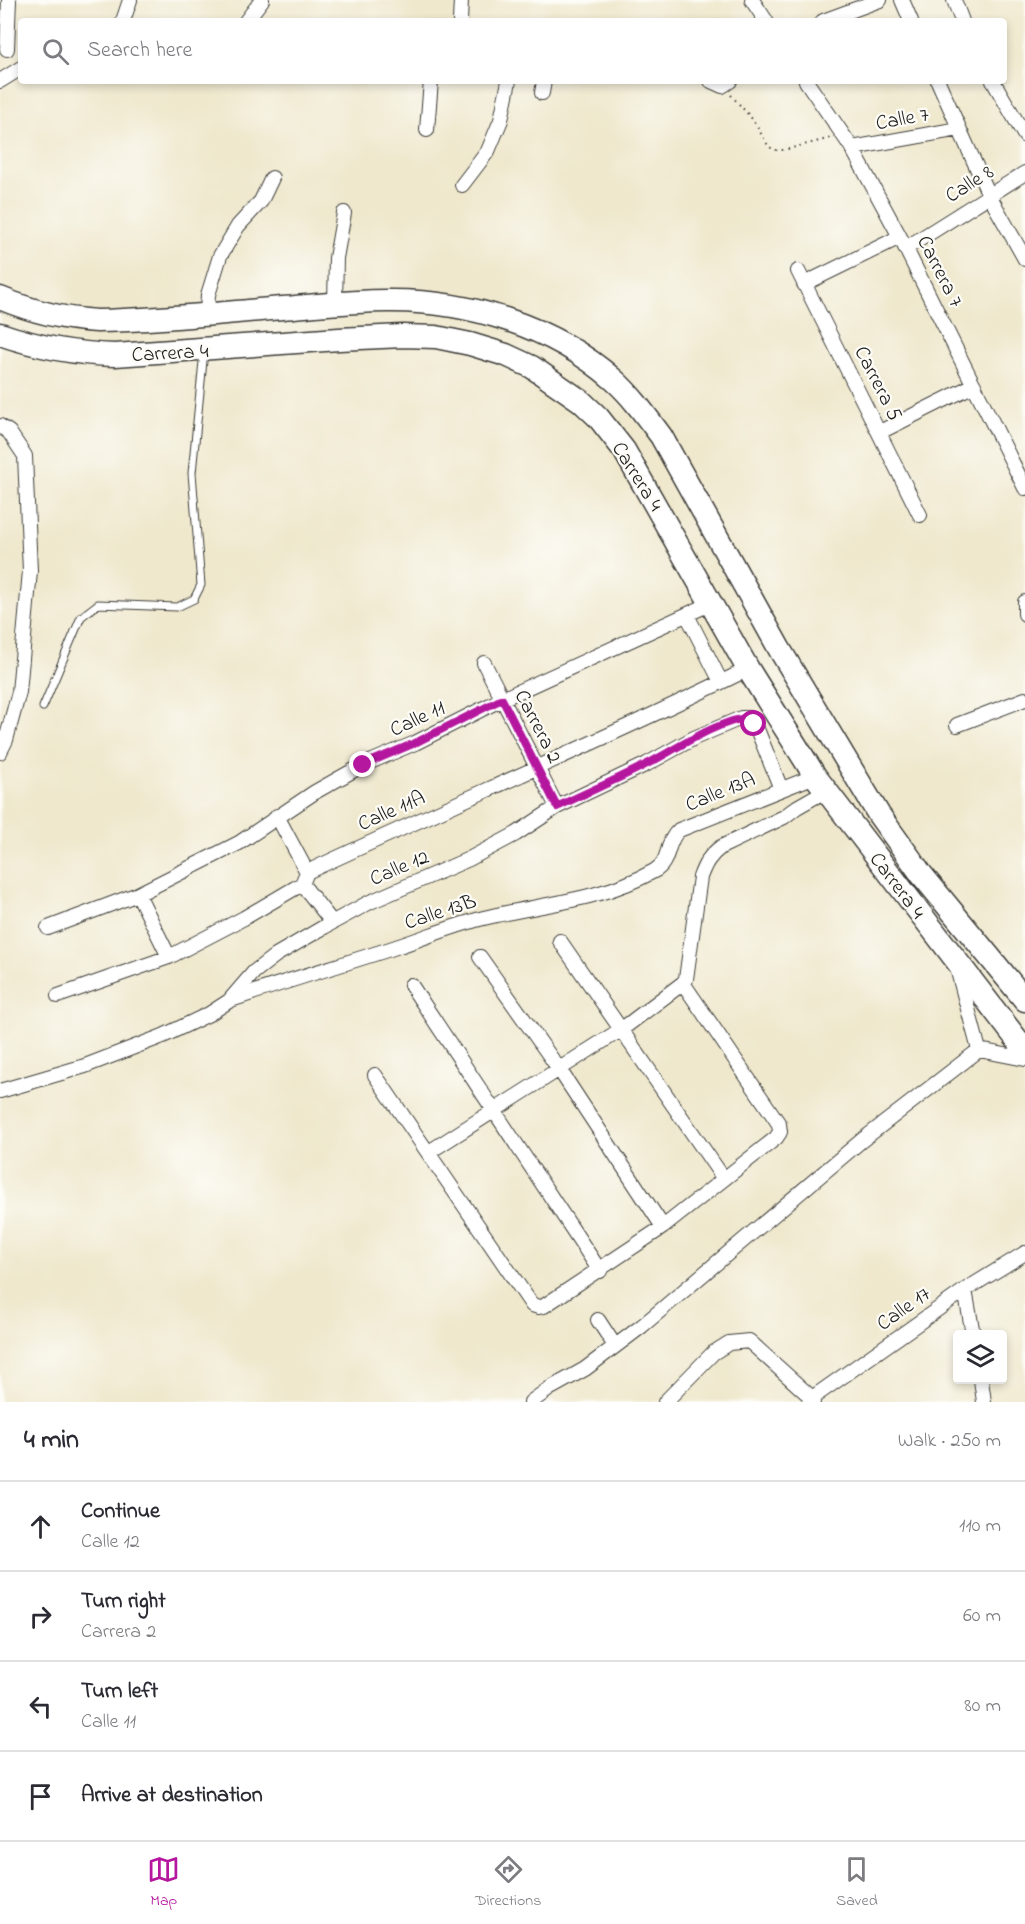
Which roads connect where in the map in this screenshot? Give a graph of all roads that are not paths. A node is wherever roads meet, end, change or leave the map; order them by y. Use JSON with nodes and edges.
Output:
{"nodes":[{"id":1,"x":9,"y":0,"type":"edge"},
{"id":2,"x":130,"y":0,"type":"edge"},
{"id":3,"x":262,"y":0,"type":"edge"},
{"id":4,"x":461,"y":0,"type":"edge"},
{"id":5,"x":752,"y":0,"type":"edge"},
{"id":6,"x":880,"y":0,"type":"edge"},
{"id":7,"x":902,"y":0,"type":"edge"},
{"id":8,"x":954,"y":0,"type":"edge"},
{"id":9,"x":124,"y":18,"type":"edge"},
{"id":10,"x":248,"y":18,"type":"edge"},
{"id":11,"x":460,"y":18,"type":"edge"},
{"id":12,"x":764,"y":18,"type":"edge"},
{"id":13,"x":831,"y":18,"type":"edge"},
{"id":14,"x":910,"y":18,"type":"edge"},
{"id":15,"x":961,"y":18,"type":"edge"},
{"id":16,"x":9,"y":49,"type":"edge"},
{"id":17,"x":18,"y":70,"type":"edge"},
{"id":18,"x":0,"y":81,"type":"edge"},
{"id":19,"x":431,"y":84,"type":"edge"},
{"id":20,"x":508,"y":84,"type":"edge"},
{"id":21,"x":808,"y":84,"type":"edge"},
{"id":22,"x":939,"y":84,"type":"edge"},
{"id":23,"x":995,"y":84,"type":"edge"},
{"id":24,"x":959,"y":129,"type":"junction"},
{"id":25,"x":427,"y":130,"type":"dead end"},
{"id":26,"x":1025,"y":136,"type":"edge"},
{"id":27,"x":852,"y":148,"type":"junction"},
{"id":28,"x":1025,"y":172,"type":"edge"},
{"id":29,"x":272,"y":178,"type":"dead end"},
{"id":30,"x":462,"y":185,"type":"dead end"},
{"id":31,"x":989,"y":195,"type":"junction"},
{"id":32,"x":344,"y":213,"type":"dead end"},
{"id":33,"x":903,"y":243,"type":"junction"},
{"id":34,"x":1025,"y":259,"type":"edge"},
{"id":35,"x":801,"y":277,"type":"joint"},
{"id":36,"x":0,"y":298,"type":"edge"},
{"id":37,"x":335,"y":304,"type":"junction"},
{"id":38,"x":207,"y":314,"type":"junction"},
{"id":39,"x":0,"y":334,"type":"edge"},
{"id":40,"x":204,"y":350,"type":"junction"},
{"id":41,"x":974,"y":385,"type":"junction"},
{"id":42,"x":0,"y":426,"type":"edge"},
{"id":43,"x":880,"y":432,"type":"junction"},
{"id":44,"x":1025,"y":488,"type":"edge"},
{"id":45,"x":694,"y":496,"type":"junction"},
{"id":46,"x":662,"y":514,"type":"junction"},
{"id":47,"x":920,"y":515,"type":"dead end"},
{"id":48,"x":712,"y":603,"type":"junction"},
{"id":49,"x":687,"y":615,"type":"junction"},
{"id":50,"x":484,"y":663,"type":"dead end"},
{"id":51,"x":748,"y":669,"type":"junction"},
{"id":52,"x":721,"y":682,"type":"junction"},
{"id":53,"x":502,"y":699,"type":"junction"},
{"id":54,"x":1025,"y":699,"type":"edge"},
{"id":55,"x":43,"y":707,"type":"dead end"},
{"id":56,"x":957,"y":725,"type":"dead end"},
{"id":57,"x":0,"y":752,"type":"edge"},
{"id":58,"x":537,"y":769,"type":"junction"},
{"id":59,"x":824,"y":788,"type":"junction"},
{"id":60,"x":781,"y":789,"type":"junction"},
{"id":61,"x":557,"y":807,"type":"junction"},
{"id":62,"x":277,"y":816,"type":"junction"},
{"id":63,"x":663,"y":865,"type":"joint"},
{"id":64,"x":305,"y":878,"type":"junction"},
{"id":65,"x":138,"y":894,"type":"junction"},
{"id":66,"x":332,"y":922,"type":"junction"},
{"id":67,"x":48,"y":928,"type":"dead end"},
{"id":68,"x":560,"y":940,"type":"dead end"},
{"id":69,"x":169,"y":957,"type":"junction"},
{"id":70,"x":480,"y":957,"type":"dead end"},
{"id":71,"x":954,"y":959,"type":"junction"},
{"id":72,"x":683,"y":983,"type":"junction"},
{"id":73,"x":411,"y":984,"type":"dead end"},
{"id":74,"x":58,"y":996,"type":"dead end"},
{"id":75,"x":1025,"y":1000,"type":"edge"},
{"id":76,"x":229,"y":1001,"type":"junction"},
{"id":77,"x":622,"y":1029,"type":"junction"},
{"id":78,"x":979,"y":1050,"type":"junction"},
{"id":79,"x":1025,"y":1050,"type":"edge"},
{"id":80,"x":1025,"y":1059,"type":"edge"},
{"id":81,"x":559,"y":1069,"type":"junction"},
{"id":82,"x":375,"y":1075,"type":"dead end"},
{"id":83,"x":0,"y":1091,"type":"edge"},
{"id":84,"x":494,"y":1111,"type":"junction"},
{"id":85,"x":429,"y":1152,"type":"junction"},
{"id":86,"x":724,"y":1179,"type":"junction"},
{"id":87,"x":663,"y":1227,"type":"junction"},
{"id":88,"x":1025,"y":1253,"type":"edge"},
{"id":89,"x":600,"y":1271,"type":"junction"},
{"id":90,"x":965,"y":1290,"type":"junction"},
{"id":91,"x":598,"y":1320,"type":"dead end"},
{"id":92,"x":972,"y":1330,"type":"edge"},
{"id":93,"x":615,"y":1346,"type":"junction"},
{"id":94,"x":982,"y":1384,"type":"edge"},
{"id":95,"x":812,"y":1401,"type":"edge"},
{"id":96,"x":531,"y":1402,"type":"edge"},
{"id":97,"x":665,"y":1402,"type":"edge"},
{"id":98,"x":984,"y":1402,"type":"edge"}],
"edges":[{"from":1,"to":16,"type":"street"},
{"from":2,"to":9,"type":"street"},
{"from":3,"to":10,"type":"street"},
{"from":4,"to":11,"type":"street"},
{"from":5,"to":12,"type":"street"},
{"from":6,"to":13,"type":"street"},
{"from":7,"to":14,"type":"street"},
{"from":8,"to":15,"type":"street"},
{"from":17,"to":18,"type":"street"},
{"from":19,"to":25,"type":"street"},
{"from":20,"to":30,"type":"street"},
{"from":21,"to":27,"type":"street","name":"Carrera 7"},
{"from":22,"to":24,"type":"street"},
{"from":23,"to":26,"type":"street"},
{"from":24,"to":27,"type":"street","name":"Calle 7"},
{"from":24,"to":31,"type":"street"},
{"from":27,"to":33,"type":"street","name":"Carrera 7"},
{"from":28,"to":31,"type":"street","name":"Calle 8"},
{"from":29,"to":38,"type":"street"},
{"from":31,"to":33,"type":"street","name":"Calle 8"},
{"from":31,"to":34,"type":"street"},
{"from":32,"to":37,"type":"street"},
{"from":33,"to":35,"type":"street","name":"Calle 8"},
{"from":33,"to":41,"type":"street","name":"Carrera 7"},
{"from":35,"to":43,"type":"street","name":"Carrera 5"},
{"from":36,"to":38,"type":"highway","name":"Carrera 4"},
{"from":37,"to":38,"type":"highway","name":"Carrera 4"},
{"from":37,"to":45,"type":"highway","name":"Carrera 4"},
{"from":39,"to":40,"type":"highway","name":"Carrera 4"},
{"from":40,"to":46,"type":"highway","name":"Carrera 4"},
{"from":40,"to":55,"type":"lane"},
{"from":41,"to":43,"type":"street"},
{"from":41,"to":44,"type":"street","name":"Carrera 7"},
{"from":42,"to":57,"type":"street"},
{"from":43,"to":47,"type":"street","name":"Carrera 5"},
{"from":45,"to":46,"type":"highway"},
{"from":45,"to":75,"type":"highway","name":"Carrera 4"},
{"from":46,"to":48,"type":"highway","name":"Carrera 4"},
{"from":48,"to":49,"type":"street","name":"Calle 11"},
{"from":48,"to":51,"type":"highway","name":"Carrera 4"},
{"from":49,"to":52,"type":"street"},
{"from":49,"to":53,"type":"street","name":"Calle 11"},
{"from":50,"to":53,"type":"street","name":"Carrera 2"},
{"from":51,"to":52,"type":"street","name":"Calle 11A"},
{"from":51,"to":59,"type":"highway","name":"Carrera 4"},
{"from":52,"to":58,"type":"street","name":"Calle 11A"},
{"from":53,"to":58,"type":"street","name":"Carrera 2"},
{"from":53,"to":62,"type":"street","name":"Calle 11"},
{"from":54,"to":56,"type":"street"},
{"from":58,"to":61,"type":"street","name":"Carrera 2"},
{"from":58,"to":64,"type":"street","name":"Calle 11A"},
{"from":59,"to":60,"type":"street","name":"Calle 13A"},
{"from":59,"to":71,"type":"highway","name":"Carrera 4"},
{"from":59,"to":72,"type":"street"},
{"from":60,"to":61,"type":"street","name":"Calle 12"},
{"from":60,"to":63,"type":"street","name":"Calle 13A"},
{"from":61,"to":66,"type":"street","name":"Calle 12"},
{"from":62,"to":64,"type":"street"},
{"from":62,"to":65,"type":"street","name":"Calle 11"},
{"from":63,"to":76,"type":"street","name":"Calle 13B"},
{"from":64,"to":66,"type":"street"},
{"from":64,"to":69,"type":"street","name":"Calle 11A"},
{"from":65,"to":67,"type":"street","name":"Calle 11"},
{"from":65,"to":69,"type":"street"},
{"from":66,"to":76,"type":"street","name":"Calle 12"},
{"from":68,"to":77,"type":"street"},
{"from":69,"to":74,"type":"street","name":"Calle 11A"},
{"from":70,"to":81,"type":"street"},
{"from":71,"to":78,"type":"street"},
{"from":71,"to":79,"type":"highway","name":"Carrera 4"},
{"from":72,"to":77,"type":"street"},
{"from":72,"to":86,"type":"street"},
{"from":73,"to":84,"type":"street"},
{"from":76,"to":83,"type":"street","name":"Calle 12"},
{"from":77,"to":81,"type":"street"},
{"from":77,"to":86,"type":"street"},
{"from":78,"to":80,"type":"street"},
{"from":78,"to":93,"type":"street"},
{"from":81,"to":84,"type":"street"},
{"from":81,"to":87,"type":"street"},
{"from":82,"to":85,"type":"street"},
{"from":84,"to":85,"type":"street"},
{"from":84,"to":89,"type":"street"},
{"from":85,"to":89,"type":"street"},
{"from":86,"to":87,"type":"street"},
{"from":87,"to":89,"type":"street"},
{"from":88,"to":90,"type":"street","name":"Calle 17"},
{"from":90,"to":92,"type":"street"},
{"from":90,"to":95,"type":"street","name":"Calle 17"},
{"from":91,"to":93,"type":"street"},
{"from":93,"to":96,"type":"street"},
{"from":94,"to":98,"type":"street"},
{"from":95,"to":97,"type":"street"}]}
